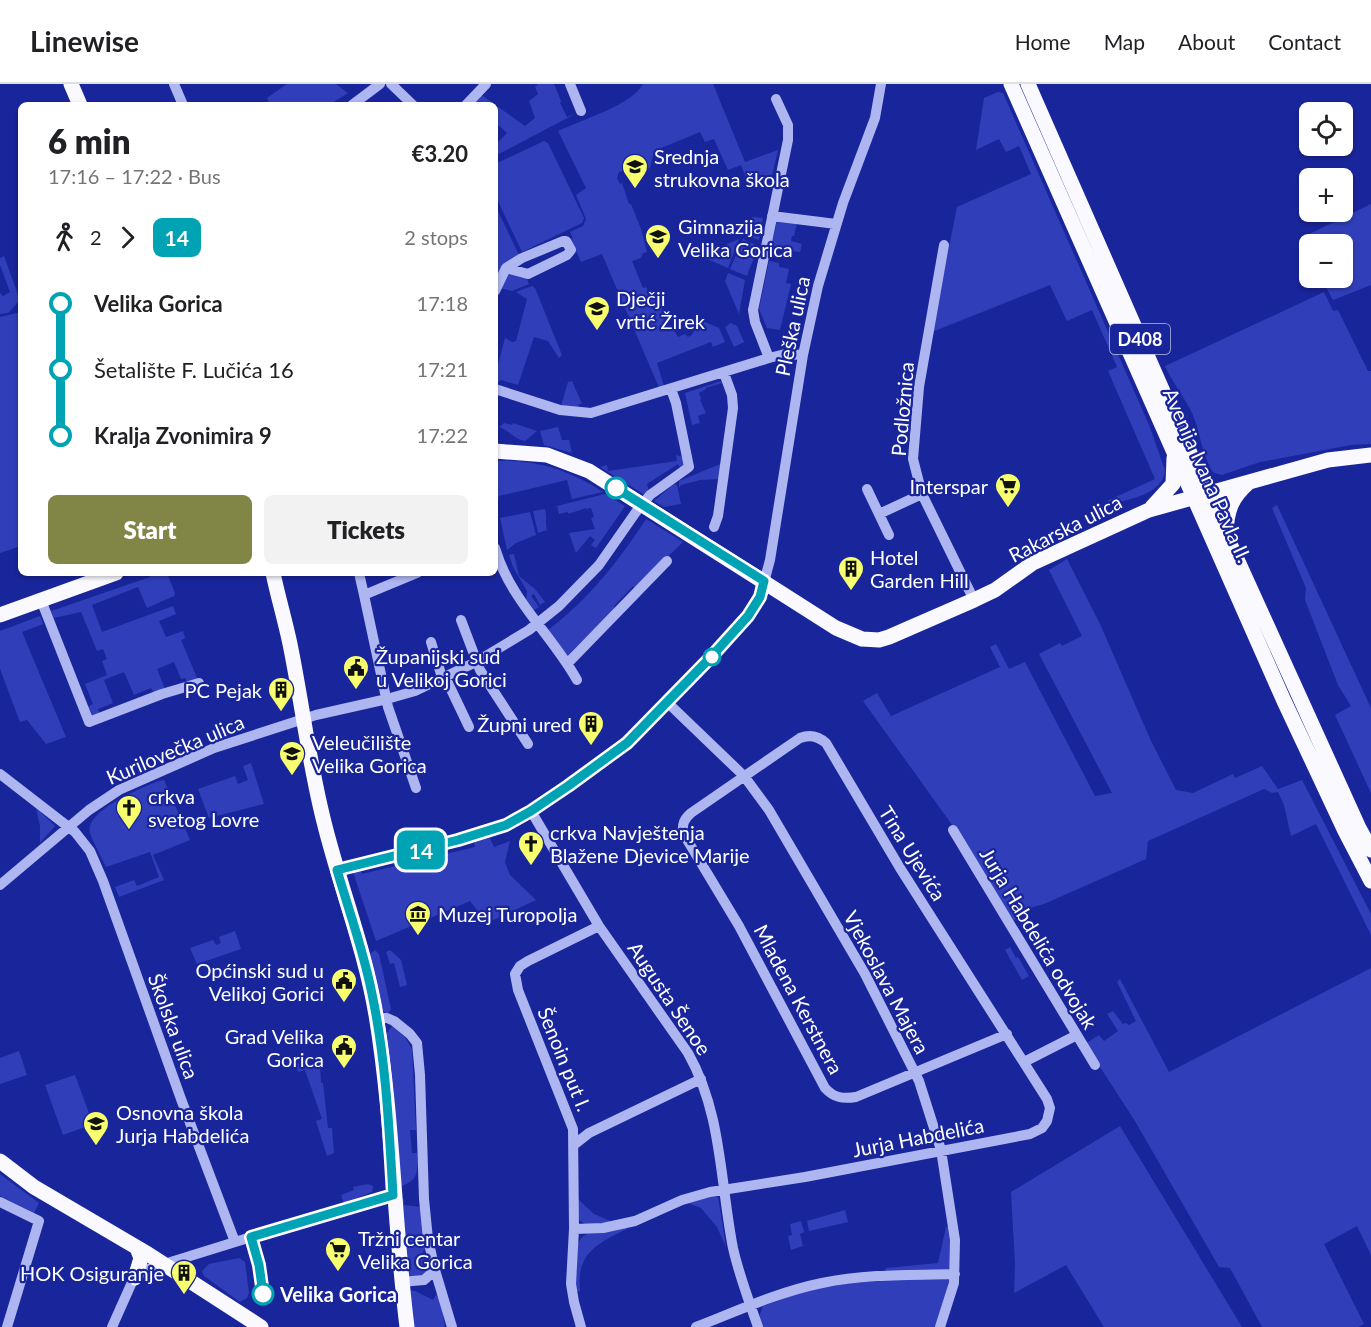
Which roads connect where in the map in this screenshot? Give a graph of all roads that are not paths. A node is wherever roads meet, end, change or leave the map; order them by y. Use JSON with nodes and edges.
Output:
{"nodes":[{"id":1,"x":71,"y":84,"type":"edge"},
{"id":2,"x":174,"y":84,"type":"edge"},
{"id":3,"x":380,"y":84,"type":"edge"},
{"id":4,"x":391,"y":84,"type":"edge"},
{"id":5,"x":486,"y":84,"type":"edge"},
{"id":6,"x":570,"y":84,"type":"edge"},
{"id":7,"x":881,"y":84,"type":"edge"},
{"id":8,"x":1011,"y":84,"type":"edge"},
{"id":9,"x":1028,"y":84,"type":"edge"},
{"id":10,"x":777,"y":99,"type":"dead end"},
{"id":11,"x":79,"y":102,"type":"edge"},
{"id":12,"x":182,"y":102,"type":"edge"},
{"id":13,"x":356,"y":102,"type":"edge"},
{"id":14,"x":410,"y":102,"type":"edge"},
{"id":15,"x":469,"y":102,"type":"edge"},
{"id":16,"x":581,"y":111,"type":"dead end"},
{"id":17,"x":772,"y":216,"type":"junction"},
{"id":18,"x":836,"y":224,"type":"junction"},
{"id":19,"x":944,"y":245,"type":"dead end"},
{"id":20,"x":506,"y":268,"type":"junction"},
{"id":21,"x":498,"y":285,"type":"edge"},
{"id":22,"x":802,"y":356,"type":"junction"},
{"id":23,"x":769,"y":358,"type":"junction"},
{"id":24,"x":724,"y":373,"type":"junction"},
{"id":25,"x":671,"y":389,"type":"junction"},
{"id":26,"x":498,"y":390,"type":"edge"},
{"id":27,"x":1173,"y":449,"type":"junction"},
{"id":28,"x":498,"y":451,"type":"edge"},
{"id":29,"x":1371,"y":455,"type":"edge"},
{"id":30,"x":1251,"y":481,"type":"junction"},
{"id":31,"x":867,"y":489,"type":"dead end"},
{"id":32,"x":922,"y":494,"type":"junction"},
{"id":33,"x":1201,"y":494,"type":"junction"},
{"id":34,"x":642,"y":504,"type":"junction"},
{"id":35,"x":1149,"y":510,"type":"junction"},
{"id":36,"x":879,"y":514,"type":"junction"},
{"id":37,"x":714,"y":527,"type":"dead end"},
{"id":38,"x":889,"y":535,"type":"dead end"},
{"id":39,"x":1226,"y":535,"type":"junction"},
{"id":40,"x":498,"y":556,"type":"edge"},
{"id":41,"x":667,"y":561,"type":"dead end"},
{"id":42,"x":108,"y":576,"type":"edge"},
{"id":43,"x":274,"y":576,"type":"edge"},
{"id":44,"x":359,"y":576,"type":"edge"},
{"id":45,"x":410,"y":576,"type":"edge"},
{"id":46,"x":764,"y":581,"type":"junction"},
{"id":47,"x":364,"y":595,"type":"junction"},
{"id":48,"x":41,"y":600,"type":"junction"},
{"id":49,"x":974,"y":600,"type":"junction"},
{"id":50,"x":0,"y":615,"type":"edge"},
{"id":51,"x":461,"y":620,"type":"dead end"},
{"id":52,"x":537,"y":624,"type":"junction"},
{"id":53,"x":431,"y":642,"type":"dead end"},
{"id":54,"x":476,"y":662,"type":"junction"},
{"id":55,"x":567,"y":664,"type":"junction"},
{"id":56,"x":443,"y":679,"type":"junction"},
{"id":57,"x":577,"y":681,"type":"dead end"},
{"id":58,"x":199,"y":683,"type":"dead end"},
{"id":59,"x":387,"y":699,"type":"junction"},
{"id":60,"x":668,"y":703,"type":"junction"},
{"id":61,"x":303,"y":720,"type":"junction"},
{"id":62,"x":469,"y":727,"type":"dead end"},
{"id":63,"x":528,"y":744,"type":"dead end"},
{"id":64,"x":0,"y":774,"type":"edge"},
{"id":65,"x":744,"y":776,"type":"junction"},
{"id":66,"x":416,"y":788,"type":"dead end"},
{"id":67,"x":531,"y":811,"type":"junction"},
{"id":68,"x":70,"y":827,"type":"junction"},
{"id":69,"x":953,"y":830,"type":"dead end"},
{"id":70,"x":1371,"y":850,"type":"edge"},
{"id":71,"x":337,"y":870,"type":"junction"},
{"id":72,"x":1371,"y":880,"type":"edge"},
{"id":73,"x":0,"y":885,"type":"edge"},
{"id":74,"x":599,"y":926,"type":"junction"},
{"id":75,"x":376,"y":1018,"type":"junction"},
{"id":76,"x":1007,"y":1034,"type":"junction"},
{"id":77,"x":1077,"y":1035,"type":"junction"},
{"id":78,"x":1024,"y":1062,"type":"junction"},
{"id":79,"x":1095,"y":1065,"type":"dead end"},
{"id":80,"x":915,"y":1072,"type":"junction"},
{"id":81,"x":701,"y":1079,"type":"junction"},
{"id":82,"x":575,"y":1144,"type":"junction"},
{"id":83,"x":940,"y":1150,"type":"junction"},
{"id":84,"x":0,"y":1161,"type":"edge"},
{"id":85,"x":725,"y":1189,"type":"junction"},
{"id":86,"x":393,"y":1195,"type":"junction"},
{"id":87,"x":0,"y":1202,"type":"edge"},
{"id":88,"x":574,"y":1229,"type":"junction"},
{"id":89,"x":235,"y":1242,"type":"junction"},
{"id":90,"x":137,"y":1248,"type":"junction"},
{"id":91,"x":164,"y":1264,"type":"junction"},
{"id":92,"x":435,"y":1270,"type":"junction"},
{"id":93,"x":955,"y":1274,"type":"junction"},
{"id":94,"x":135,"y":1278,"type":"junction"},
{"id":95,"x":408,"y":1282,"type":"junction"},
{"id":96,"x":442,"y":1295,"type":"junction"},
{"id":97,"x":751,"y":1305,"type":"junction"},
{"id":98,"x":5,"y":1322,"type":"edge"},
{"id":99,"x":112,"y":1327,"type":"edge"},
{"id":100,"x":261,"y":1327,"type":"edge"},
{"id":101,"x":407,"y":1327,"type":"edge"},
{"id":102,"x":452,"y":1327,"type":"edge"},
{"id":103,"x":581,"y":1327,"type":"edge"},
{"id":104,"x":696,"y":1327,"type":"edge"},
{"id":105,"x":758,"y":1327,"type":"edge"},
{"id":106,"x":940,"y":1327,"type":"edge"}],
"edges":[{"from":1,"to":11,"type":"main road"},
{"from":2,"to":12,"type":"street"},
{"from":3,"to":13,"type":"street"},
{"from":4,"to":14,"type":"street"},
{"from":5,"to":15,"type":"street"},
{"from":6,"to":16,"type":"street"},
{"from":7,"to":18,"type":"street","name":"Pleška ulica"},
{"from":8,"to":27,"type":"main road","name":"Avenija Ivana Pavla II.","number":"D408"},
{"from":9,"to":33,"type":"main road","name":"Avenija Ivana Pavla II.","number":"D408"},
{"from":10,"to":17,"type":"street"},
{"from":17,"to":18,"type":"street"},
{"from":17,"to":23,"type":"street"},
{"from":18,"to":22,"type":"street","name":"Pleška ulica"},
{"from":19,"to":32,"type":"street","name":"Podložnica"},
{"from":20,"to":20,"type":"street"},
{"from":20,"to":21,"type":"street"},
{"from":22,"to":23,"type":"street"},
{"from":22,"to":46,"type":"street","name":"Pleška ulica"},
{"from":23,"to":24,"type":"street"},
{"from":24,"to":25,"type":"street"},
{"from":24,"to":37,"type":"street"},
{"from":25,"to":26,"type":"street"},
{"from":25,"to":34,"type":"street","name":"Kurilovečka ulica"},
{"from":27,"to":33,"type":"main road","name":"Avenija Ivana Pavla II.","number":"D408"},
{"from":27,"to":35,"type":"main road"},
{"from":28,"to":34,"type":"main road","name":"Rakarska ulica"},
{"from":29,"to":30,"type":"main road","name":"Rakarska ulica"},
{"from":30,"to":33,"type":"main road","name":"Rakarska ulica"},
{"from":30,"to":39,"type":"main road"},
{"from":31,"to":36,"type":"street"},
{"from":32,"to":36,"type":"street"},
{"from":32,"to":49,"type":"street","name":"Podložnica"},
{"from":33,"to":35,"type":"main road","name":"Rakarska ulica"},
{"from":33,"to":39,"type":"main road","name":"Avenija Ivana Pavla II.","number":"D408"},
{"from":33,"to":72,"type":"main road","name":"Avenija Ivana Pavla II.","number":"D408"},
{"from":34,"to":46,"type":"main road","name":"Rakarska ulica"},
{"from":34,"to":52,"type":"street","name":"Kurilovečka ulica"},
{"from":35,"to":49,"type":"main road","name":"Rakarska ulica"},
{"from":36,"to":38,"type":"street"},
{"from":39,"to":70,"type":"main road","name":"Avenija Ivana Pavla II.","number":"D408"},
{"from":40,"to":52,"type":"street"},
{"from":41,"to":55,"type":"street"},
{"from":42,"to":48,"type":"main road"},
{"from":43,"to":61,"type":"main road"},
{"from":44,"to":47,"type":"street"},
{"from":45,"to":47,"type":"street"},
{"from":46,"to":49,"type":"main road","name":"Rakarska ulica"},
{"from":46,"to":60,"type":"street","name":"Pleška ulica"},
{"from":47,"to":59,"type":"street"},
{"from":48,"to":50,"type":"main road"},
{"from":48,"to":58,"type":"street"},
{"from":51,"to":54,"type":"street"},
{"from":52,"to":54,"type":"street","name":"Kurilovečka ulica"},
{"from":52,"to":55,"type":"street"},
{"from":53,"to":56,"type":"street"},
{"from":54,"to":56,"type":"street","name":"Kurilovečka ulica"},
{"from":54,"to":63,"type":"street"},
{"from":55,"to":57,"type":"street"},
{"from":56,"to":59,"type":"street","name":"Kurilovečka ulica"},
{"from":56,"to":62,"type":"street"},
{"from":59,"to":61,"type":"street","name":"Kurilovečka ulica"},
{"from":59,"to":66,"type":"street"},
{"from":60,"to":65,"type":"street","name":"Vjekoslava Majera"},
{"from":60,"to":67,"type":"street","name":"Pleška ulica"},
{"from":61,"to":68,"type":"street","name":"Kurilovečka ulica"},
{"from":61,"to":71,"type":"main road"},
{"from":64,"to":68,"type":"street"},
{"from":65,"to":76,"type":"street","name":"Tina Ujevića"},
{"from":65,"to":80,"type":"street","name":"Vjekoslava Majera"},
{"from":65,"to":80,"type":"street","name":"Mladena Kerstnera"},
{"from":67,"to":71,"type":"street","name":"Pleška ulica"},
{"from":67,"to":74,"type":"street","name":"Augusta Šenoe"},
{"from":68,"to":73,"type":"street","name":"Kurilovečka ulica"},
{"from":68,"to":89,"type":"street","name":"Školska ulica"},
{"from":69,"to":77,"type":"street","name":"Jurja Habdelića odvojak"},
{"from":71,"to":75,"type":"main road"},
{"from":74,"to":81,"type":"street","name":"Augusta Šenoe"},
{"from":74,"to":82,"type":"street","name":"Šenoin put I."},
{"from":75,"to":86,"type":"main road"},
{"from":75,"to":92,"type":"street"},
{"from":76,"to":78,"type":"street","name":"Tina Ujevića"},
{"from":76,"to":80,"type":"street","name":"Mladena Kerstnera"},
{"from":77,"to":78,"type":"street"},
{"from":77,"to":79,"type":"street","name":"Jurja Habdelića odvojak"},
{"from":78,"to":83,"type":"street","name":"Jurja Habdelića"},
{"from":80,"to":83,"type":"street","name":"Vjekoslava Majera"},
{"from":81,"to":82,"type":"street"},
{"from":81,"to":85,"type":"street","name":"Augusta Šenoe"},
{"from":82,"to":88,"type":"street","name":"Šenoin put I."},
{"from":83,"to":85,"type":"street","name":"Jurja Habdelića"},
{"from":83,"to":93,"type":"street","name":"Vjekoslava Majera"},
{"from":84,"to":90,"type":"main road"},
{"from":85,"to":88,"type":"street","name":"Jurja Habdelića"},
{"from":85,"to":97,"type":"street","name":"Augusta Šenoe"},
{"from":86,"to":89,"type":"street"},
{"from":86,"to":95,"type":"main road"},
{"from":87,"to":98,"type":"street"},
{"from":88,"to":103,"type":"street","name":"Šenoin put I."},
{"from":89,"to":91,"type":"street"},
{"from":90,"to":91,"type":"main road"},
{"from":90,"to":94,"type":"main road"},
{"from":91,"to":94,"type":"street"},
{"from":91,"to":100,"type":"main road"},
{"from":92,"to":95,"type":"street"},
{"from":92,"to":96,"type":"street"},
{"from":93,"to":97,"type":"street"},
{"from":93,"to":106,"type":"street","name":"Vjekoslava Majera"},
{"from":94,"to":99,"type":"street"},
{"from":95,"to":96,"type":"street"},
{"from":95,"to":101,"type":"main road"},
{"from":96,"to":102,"type":"street"},
{"from":97,"to":104,"type":"street"},
{"from":97,"to":105,"type":"street","name":"Augusta Šenoe"}]}
